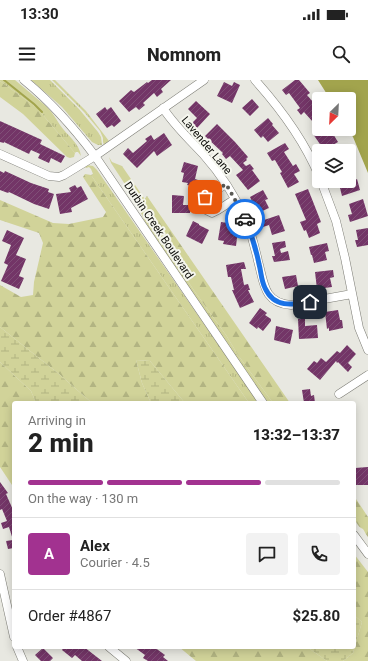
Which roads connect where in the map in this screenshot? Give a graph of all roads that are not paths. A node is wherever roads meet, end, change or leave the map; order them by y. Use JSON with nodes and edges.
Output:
{"nodes":[{"id":1,"x":24,"y":80,"type":"edge"},
{"id":2,"x":204,"y":80,"type":"edge"},
{"id":3,"x":255,"y":80,"type":"edge"},
{"id":4,"x":163,"y":108,"type":"junction"},
{"id":5,"x":0,"y":154,"type":"edge"},
{"id":6,"x":95,"y":156,"type":"junction"},
{"id":7,"x":312,"y":162,"type":"edge"},
{"id":8,"x":226,"y":184,"type":"junction"},
{"id":9,"x":324,"y":188,"type":"edge"},
{"id":10,"x":235,"y":199,"type":"junction"},
{"id":11,"x":352,"y":294,"type":"junction"},
{"id":12,"x":368,"y":350,"type":"edge"},
{"id":13,"x":368,"y":375,"type":"edge"},
{"id":14,"x":339,"y":394,"type":"dead end"},
{"id":15,"x":262,"y":401,"type":"edge"},
{"id":16,"x":356,"y":539,"type":"edge"},
{"id":17,"x":368,"y":554,"type":"edge"},
{"id":18,"x":0,"y":574,"type":"edge"},
{"id":19,"x":11,"y":609,"type":"edge"},
{"id":20,"x":18,"y":649,"type":"edge"},
{"id":21,"x":111,"y":649,"type":"edge"},
{"id":22,"x":23,"y":661,"type":"edge"},
{"id":23,"x":126,"y":661,"type":"edge"}],
"edges":[{"from":1,"to":6,"type":"street","name":"Durbin Creek Boulevard"},
{"from":2,"to":4,"type":"street"},
{"from":3,"to":7,"type":"street"},
{"from":4,"to":6,"type":"street"},
{"from":4,"to":8,"type":"street","name":"Lavender Lane"},
{"from":5,"to":6,"type":"street"},
{"from":6,"to":15,"type":"street","name":"Durbin Creek Boulevard"},
{"from":8,"to":10,"type":"street","name":"Lavender Lane"},
{"from":8,"to":10,"type":"street"},
{"from":9,"to":11,"type":"street"},
{"from":10,"to":11,"type":"street","name":"Lavender Lane"},
{"from":11,"to":12,"type":"street"},
{"from":13,"to":14,"type":"street"},
{"from":16,"to":17,"type":"street"},
{"from":18,"to":19,"type":"street"},
{"from":20,"to":22,"type":"street"},
{"from":21,"to":23,"type":"street"}]}
